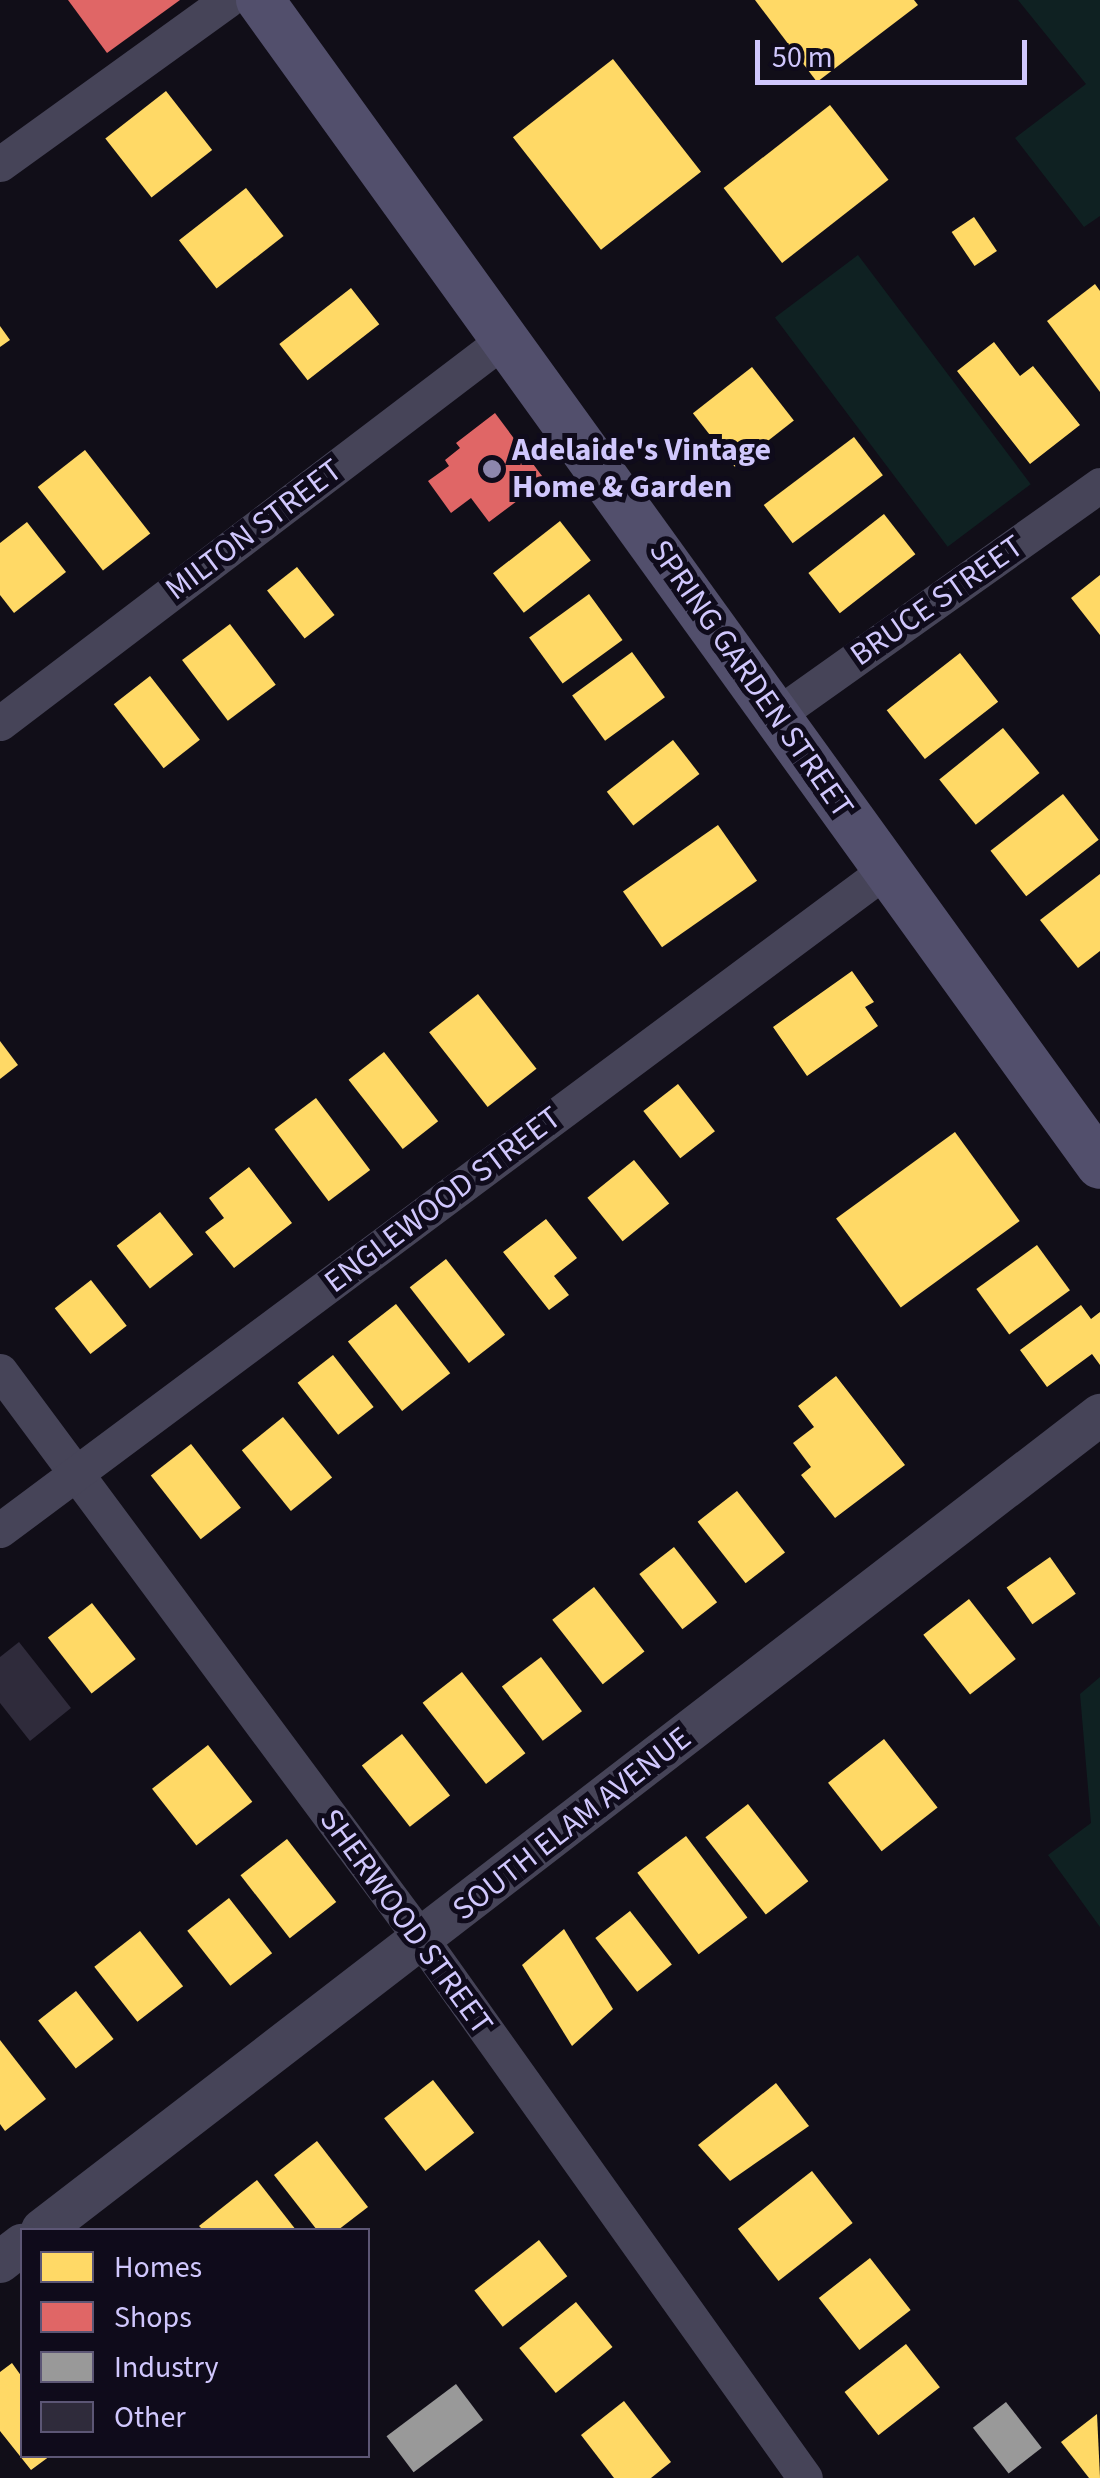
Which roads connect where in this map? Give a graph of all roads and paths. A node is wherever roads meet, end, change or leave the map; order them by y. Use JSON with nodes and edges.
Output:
{"nodes":[{"id":1,"x":227,"y":0,"type":"edge"},
{"id":2,"x":260,"y":0,"type":"edge"},
{"id":3,"x":0,"y":164,"type":"edge"},
{"id":4,"x":509,"y":336,"type":"junction"},
{"id":5,"x":1100,"y":485,"type":"edge"},
{"id":6,"x":775,"y":716,"type":"junction"},
{"id":7,"x":0,"y":723,"type":"edge"},
{"id":8,"x":887,"y":869,"type":"junction"},
{"id":9,"x":1100,"y":1165,"type":"edge"},
{"id":10,"x":0,"y":1371,"type":"edge"},
{"id":11,"x":1100,"y":1415,"type":"edge"},
{"id":12,"x":76,"y":1474,"type":"junction"},
{"id":13,"x":0,"y":1530,"type":"edge"},
{"id":14,"x":422,"y":1940,"type":"junction"},
{"id":15,"x":45,"y":2228,"type":"edge"},
{"id":16,"x":20,"y":2247,"type":"edge"},
{"id":17,"x":0,"y":2262,"type":"edge"},
{"id":18,"x":805,"y":2478,"type":"edge"}],
"edges":[{"from":1,"to":3,"type":"street"},
{"from":2,"to":4,"type":"main road","name":"SPRING GARDEN STREET"},
{"from":4,"to":6,"type":"main road","name":"SPRING GARDEN STREET"},
{"from":4,"to":7,"type":"street","name":"MILTON STREET"},
{"from":5,"to":6,"type":"street","name":"BRUCE STREET"},
{"from":6,"to":8,"type":"main road","name":"SPRING GARDEN STREET"},
{"from":8,"to":9,"type":"main road","name":"SPRING GARDEN STREET"},
{"from":8,"to":12,"type":"street","name":"ENGLEWOOD STREET"},
{"from":10,"to":12,"type":"street","name":"SHERWOOD STREET"},
{"from":11,"to":14,"type":"street","name":"SOUTH ELAM AVENUE"},
{"from":12,"to":13,"type":"street","name":"ENGLEWOOD STREET"},
{"from":12,"to":14,"type":"street","name":"SHERWOOD STREET"},
{"from":14,"to":15,"type":"street","name":"SOUTH ELAM AVENUE"},
{"from":14,"to":18,"type":"street","name":"SHERWOOD STREET"},
{"from":16,"to":17,"type":"street"}]}
